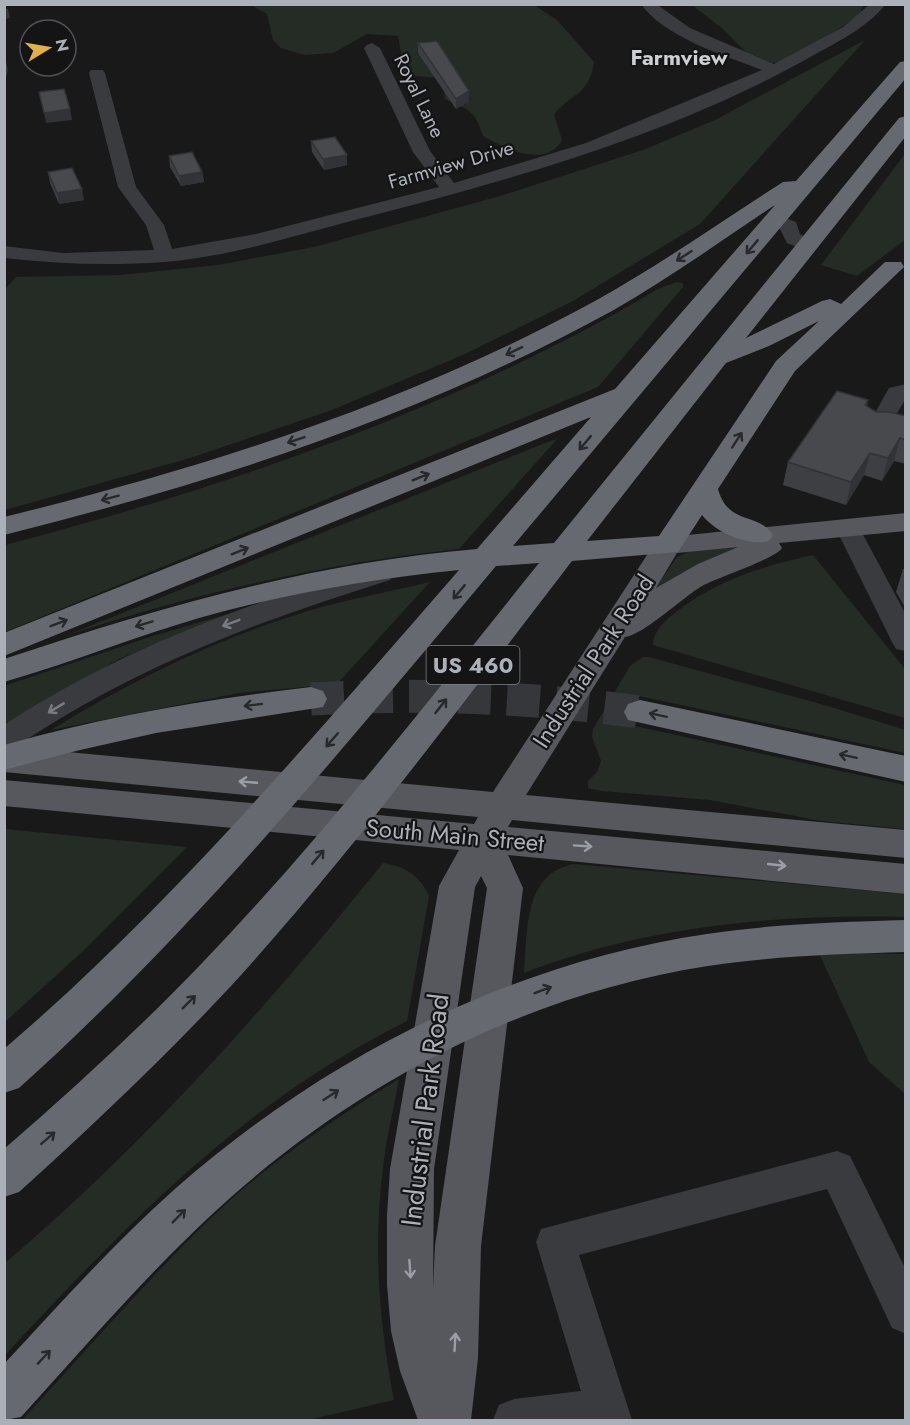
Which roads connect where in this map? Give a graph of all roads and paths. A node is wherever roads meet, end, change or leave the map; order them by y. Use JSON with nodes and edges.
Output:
{"nodes":[{"id":1,"x":648,"y":4,"type":"edge"},
{"id":2,"x":879,"y":4,"type":"edge"},
{"id":3,"x":372,"y":48,"type":"dead end"},
{"id":4,"x":906,"y":66,"type":"edge"},
{"id":5,"x":775,"y":70,"type":"junction"},
{"id":6,"x":97,"y":73,"type":"dead end"},
{"id":7,"x":906,"y":122,"type":"edge"},
{"id":8,"x":818,"y":170,"type":"junction"},
{"id":9,"x":450,"y":190,"type":"junction"},
{"id":10,"x":775,"y":220,"type":"junction"},
{"id":11,"x":807,"y":245,"type":"junction"},
{"id":12,"x":4,"y":252,"type":"edge"},
{"id":13,"x":165,"y":256,"type":"junction"},
{"id":14,"x":899,"y":262,"type":"edge"},
{"id":15,"x":906,"y":391,"type":"edge"},
{"id":16,"x":878,"y":427,"type":"edge"},
{"id":17,"x":704,"y":488,"type":"junction"},
{"id":18,"x":906,"y":522,"type":"edge"},
{"id":19,"x":13,"y":526,"type":"edge"},
{"id":20,"x":836,"y":528,"type":"junction"},
{"id":21,"x":759,"y":535,"type":"junction"},
{"id":22,"x":668,"y":545,"type":"junction"},
{"id":23,"x":406,"y":567,"type":"junction"},
{"id":24,"x":906,"y":642,"type":"edge"},
{"id":25,"x":4,"y":645,"type":"edge"},
{"id":26,"x":597,"y":652,"type":"junction"},
{"id":27,"x":4,"y":671,"type":"edge"},
{"id":28,"x":311,"y":699,"type":"tunnel mouth"},
{"id":29,"x":640,"y":712,"type":"tunnel mouth"},
{"id":30,"x":13,"y":734,"type":"edge"},
{"id":31,"x":4,"y":759,"type":"edge"},
{"id":32,"x":906,"y":769,"type":"edge"},
{"id":33,"x":4,"y":793,"type":"edge"},
{"id":34,"x":502,"y":806,"type":"junction"},
{"id":35,"x":483,"y":838,"type":"junction"},
{"id":36,"x":906,"y":844,"type":"edge"},
{"id":37,"x":906,"y":879,"type":"edge"},
{"id":38,"x":906,"y":936,"type":"edge"},
{"id":39,"x":4,"y":1076,"type":"edge"},
{"id":40,"x":4,"y":1177,"type":"edge"},
{"id":41,"x":906,"y":1314,"type":"edge"},
{"id":42,"x":4,"y":1400,"type":"edge"},
{"id":43,"x":609,"y":1414,"type":"edge"},
{"id":44,"x":444,"y":1420,"type":"edge"},
{"id":45,"x":514,"y":1420,"type":"edge"}],
"edges":[{"from":1,"to":5,"type":"street"},
{"from":2,"to":5,"type":"street","name":"Farmview Drive"},
{"from":3,"to":9,"type":"street","name":"Royal Lane"},
{"from":4,"to":8,"type":"highway","number":"US 460"},
{"from":5,"to":9,"type":"street","name":"Farmview Drive"},
{"from":6,"to":13,"type":"street"},
{"from":7,"to":11,"type":"highway","number":"US 460"},
{"from":8,"to":10,"type":"highway","number":"US 460"},
{"from":8,"to":19,"type":"highway","one_way":true},
{"from":9,"to":13,"type":"street","name":"Farmview Drive"},
{"from":10,"to":11,"type":"street"},
{"from":10,"to":39,"type":"highway","number":"US 460","one_way":true},
{"from":40,"to":11,"type":"highway","number":"US 460","one_way":true},
{"from":12,"to":13,"type":"street","name":"Farmview Drive"},
{"from":17,"to":14,"type":"highway","one_way":true},
{"from":25,"to":14,"type":"highway","one_way":true},
{"from":15,"to":16,"type":"street"},
{"from":17,"to":21,"type":"highway"},
{"from":17,"to":22,"type":"highway"},
{"from":18,"to":20,"type":"main road"},
{"from":20,"to":21,"type":"main road"},
{"from":20,"to":24,"type":"street"},
{"from":20,"to":26,"type":"main road"},
{"from":21,"to":22,"type":"main road"},
{"from":22,"to":23,"type":"highway"},
{"from":22,"to":26,"type":"main road","name":"Industrial Park Road"},
{"from":23,"to":27,"type":"highway","one_way":true},
{"from":23,"to":30,"type":"street","one_way":true},
{"from":26,"to":34,"type":"main road","name":"Industrial Park Road"},
{"from":28,"to":31,"type":"highway","one_way":true},
{"from":32,"to":29,"type":"highway","one_way":true},
{"from":34,"to":31,"type":"main road","name":"South Main Street","one_way":true},
{"from":33,"to":35,"type":"main road","name":"South Main Street"},
{"from":34,"to":35,"type":"main road","name":"Industrial Park Road"},
{"from":34,"to":36,"type":"main road","name":"South Main Street"},
{"from":35,"to":37,"type":"main road","name":"South Main Street","one_way":true},
{"from":44,"to":35,"type":"main road","name":"Industrial Park Road","one_way":true},
{"from":35,"to":44,"type":"main road","name":"Industrial Park Road","one_way":true},
{"from":42,"to":38,"type":"highway","one_way":true},
{"from":41,"to":43,"type":"street"},
{"from":43,"to":45,"type":"street"}]}
